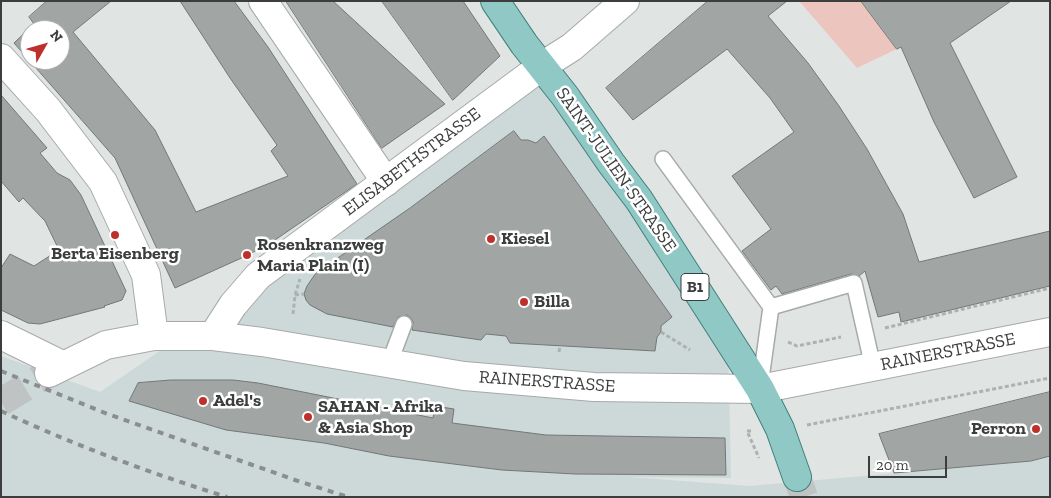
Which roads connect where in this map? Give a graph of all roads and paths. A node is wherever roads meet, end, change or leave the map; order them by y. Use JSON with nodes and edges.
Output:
{"nodes":[{"id":1,"x":263,"y":1,"type":"edge"},
{"id":2,"x":495,"y":1,"type":"edge"},
{"id":3,"x":625,"y":1,"type":"edge"},
{"id":4,"x":1,"y":58,"type":"edge"},
{"id":5,"x":542,"y":66,"type":"junction"},
{"id":6,"x":663,"y":159,"type":"dead end"},
{"id":7,"x":386,"y":182,"type":"junction"},
{"id":8,"x":301,"y":276,"type":"dead end"},
{"id":9,"x":1050,"y":288,"type":"edge"},
{"id":10,"x":304,"y":294,"type":"dead end"},
{"id":11,"x":296,"y":295,"type":"junction"},
{"id":12,"x":771,"y":307,"type":"junction"},
{"id":13,"x":293,"y":314,"type":"dead end"},
{"id":14,"x":404,"y":324,"type":"dead end"},
{"id":15,"x":877,"y":330,"type":"dead end"},
{"id":16,"x":661,"y":332,"type":"dead end"},
{"id":17,"x":1050,"y":332,"type":"edge"},
{"id":18,"x":767,"y":333,"type":"junction"},
{"id":19,"x":1,"y":335,"type":"edge"},
{"id":20,"x":154,"y":336,"type":"junction"},
{"id":21,"x":213,"y":336,"type":"junction"},
{"id":22,"x":840,"y":337,"type":"dead end"},
{"id":23,"x":560,"y":346,"type":"dead end"},
{"id":24,"x":690,"y":350,"type":"dead end"},
{"id":25,"x":559,"y":352,"type":"dead end"},
{"id":26,"x":389,"y":364,"type":"junction"},
{"id":27,"x":874,"y":367,"type":"junction"},
{"id":28,"x":1050,"y":378,"type":"edge"},
{"id":29,"x":760,"y":389,"type":"junction"},
{"id":30,"x":809,"y":425,"type":"dead end"},
{"id":31,"x":747,"y":431,"type":"dead end"},
{"id":32,"x":762,"y":463,"type":"dead end"},
{"id":33,"x":797,"y":477,"type":"tunnel mouth"}],
"edges":[{"from":1,"to":7,"type":"street"},
{"from":2,"to":5,"type":"main road","name":"SAINT-JULIEN-STRASSE","number":"B1"},
{"from":3,"to":5,"type":"street","name":"ELISABETHSTRASSE"},
{"from":4,"to":20,"type":"street"},
{"from":5,"to":7,"type":"street","name":"ELISABETHSTRASSE"},
{"from":5,"to":29,"type":"main road","name":"SAINT-JULIEN-STRASSE","number":"B1"},
{"from":6,"to":12,"type":"lane"},
{"from":7,"to":21,"type":"street","name":"ELISABETHSTRASSE"},
{"from":8,"to":11,"type":"path"},
{"from":9,"to":15,"type":"path"},
{"from":10,"to":11,"type":"path"},
{"from":11,"to":13,"type":"path"},
{"from":12,"to":18,"type":"lane"},
{"from":12,"to":27,"type":"lane"},
{"from":14,"to":26,"type":"lane"},
{"from":16,"to":24,"type":"path"},
{"from":17,"to":27,"type":"street","name":"RAINERSTRASSE"},
{"from":18,"to":22,"type":"path"},
{"from":18,"to":29,"type":"lane"},
{"from":19,"to":20,"type":"street","name":"RAINERSTRASSE"},
{"from":20,"to":21,"type":"street","name":"RAINERSTRASSE"},
{"from":21,"to":26,"type":"street","name":"RAINERSTRASSE"},
{"from":23,"to":25,"type":"path"},
{"from":26,"to":29,"type":"street","name":"RAINERSTRASSE"},
{"from":27,"to":29,"type":"street","name":"RAINERSTRASSE"},
{"from":28,"to":30,"type":"path"},
{"from":29,"to":33,"type":"main road","name":"SAINT-JULIEN-STRASSE","number":"B1"},
{"from":31,"to":32,"type":"path"}]}
